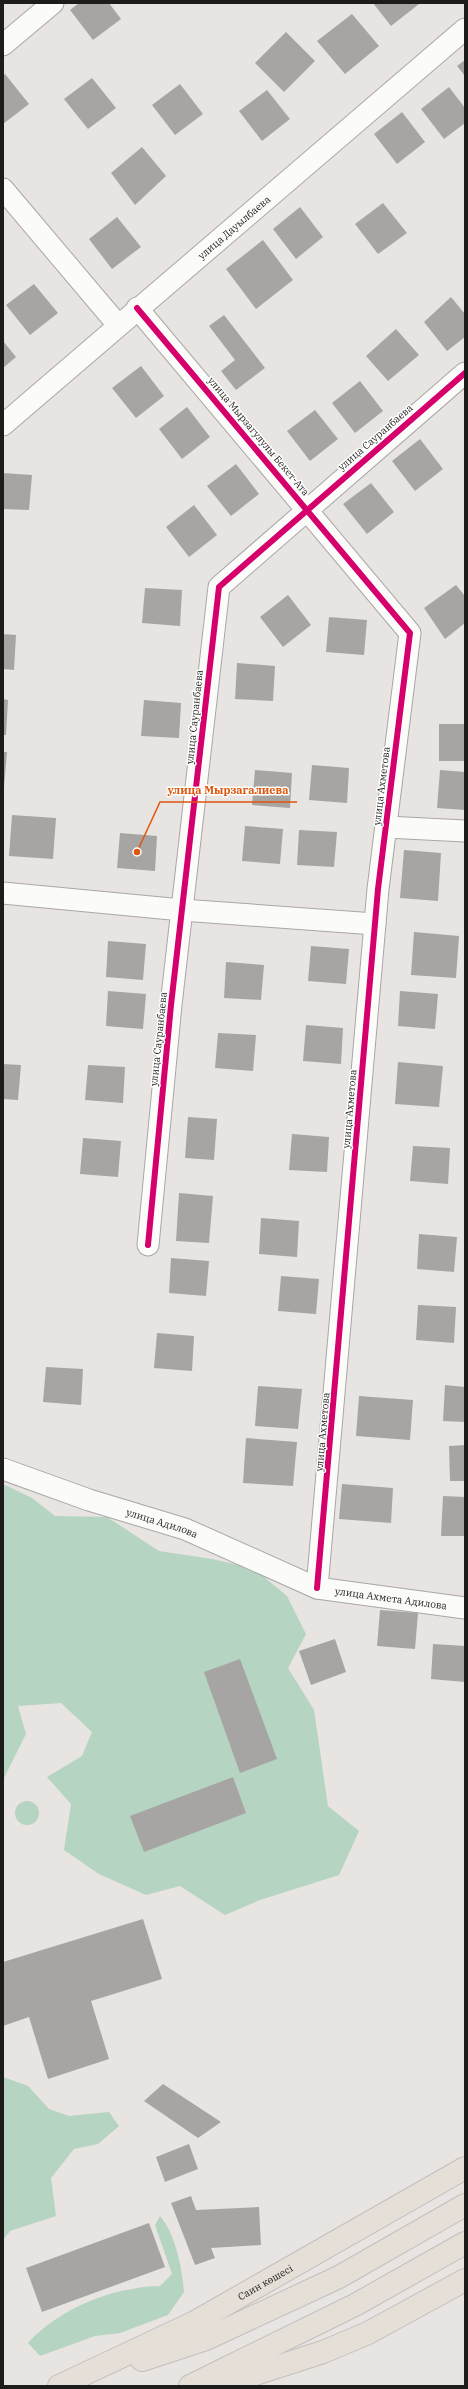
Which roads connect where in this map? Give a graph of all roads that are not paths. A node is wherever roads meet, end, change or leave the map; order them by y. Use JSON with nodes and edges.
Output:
{"nodes":[{"id":1,"x":53,"y":3,"type":"edge"},
{"id":2,"x":465,"y":29,"type":"edge"},
{"id":3,"x":3,"y":45,"type":"edge"},
{"id":4,"x":3,"y":189,"type":"edge"},
{"id":5,"x":137,"y":308,"type":"junction"},
{"id":6,"x":118,"y":325,"type":"junction"},
{"id":7,"x":465,"y":373,"type":"edge"},
{"id":8,"x":3,"y":425,"type":"edge"},
{"id":9,"x":308,"y":510,"type":"junction"},
{"id":10,"x":410,"y":633,"type":"joint"},
{"id":11,"x":386,"y":827,"type":"junction"},
{"id":12,"x":465,"y":831,"type":"edge"},
{"id":13,"x":3,"y":893,"type":"edge"},
{"id":14,"x":182,"y":910,"type":"junction"},
{"id":15,"x":375,"y":924,"type":"junction"},
{"id":16,"x":148,"y":1245,"type":"dead end"},
{"id":17,"x":3,"y":1469,"type":"edge"},
{"id":18,"x":317,"y":1588,"type":"junction"},
{"id":19,"x":465,"y":1608,"type":"edge"},
{"id":20,"x":465,"y":2168,"type":"edge"},
{"id":21,"x":465,"y":2205,"type":"edge"},
{"id":22,"x":465,"y":2243,"type":"edge"},
{"id":23,"x":465,"y":2280,"type":"edge"},
{"id":24,"x":59,"y":2386,"type":"edge"},
{"id":25,"x":65,"y":2386,"type":"edge"},
{"id":26,"x":190,"y":2386,"type":"edge"},
{"id":27,"x":218,"y":2386,"type":"edge"}],
"edges":[{"from":1,"to":3,"type":"street"},
{"from":2,"to":5,"type":"street","name":"улица Дауылбаева"},
{"from":4,"to":6,"type":"street"},
{"from":5,"to":6,"type":"street","name":"улица Дауылбаева"},
{"from":5,"to":9,"type":"street","name":"улица Мырзагулулы Бекет-Ата"},
{"from":6,"to":8,"type":"street","name":"улица Дауылбаева"},
{"from":7,"to":9,"type":"street","name":"улица Сауранбаева"},
{"from":9,"to":10,"type":"street","name":"улица Мырзагулулы Бекет-Ата"},
{"from":9,"to":14,"type":"street","name":"улица Сауранбаева"},
{"from":10,"to":11,"type":"street","name":"улица Ахметова"},
{"from":11,"to":12,"type":"street"},
{"from":11,"to":15,"type":"street","name":"улица Ахметова"},
{"from":13,"to":14,"type":"street"},
{"from":14,"to":15,"type":"street"},
{"from":14,"to":16,"type":"street","name":"улица Сауранбаева"},
{"from":15,"to":18,"type":"street","name":"улица Ахметова"},
{"from":17,"to":18,"type":"street","name":"улица Адилова"},
{"from":18,"to":19,"type":"street","name":"улица Ахмета Адилова"},
{"from":20,"to":24,"type":"main road","name":"Саин көшесі"},
{"from":21,"to":25,"type":"main road"},
{"from":22,"to":26,"type":"main road"},
{"from":23,"to":27,"type":"main road"}]}
